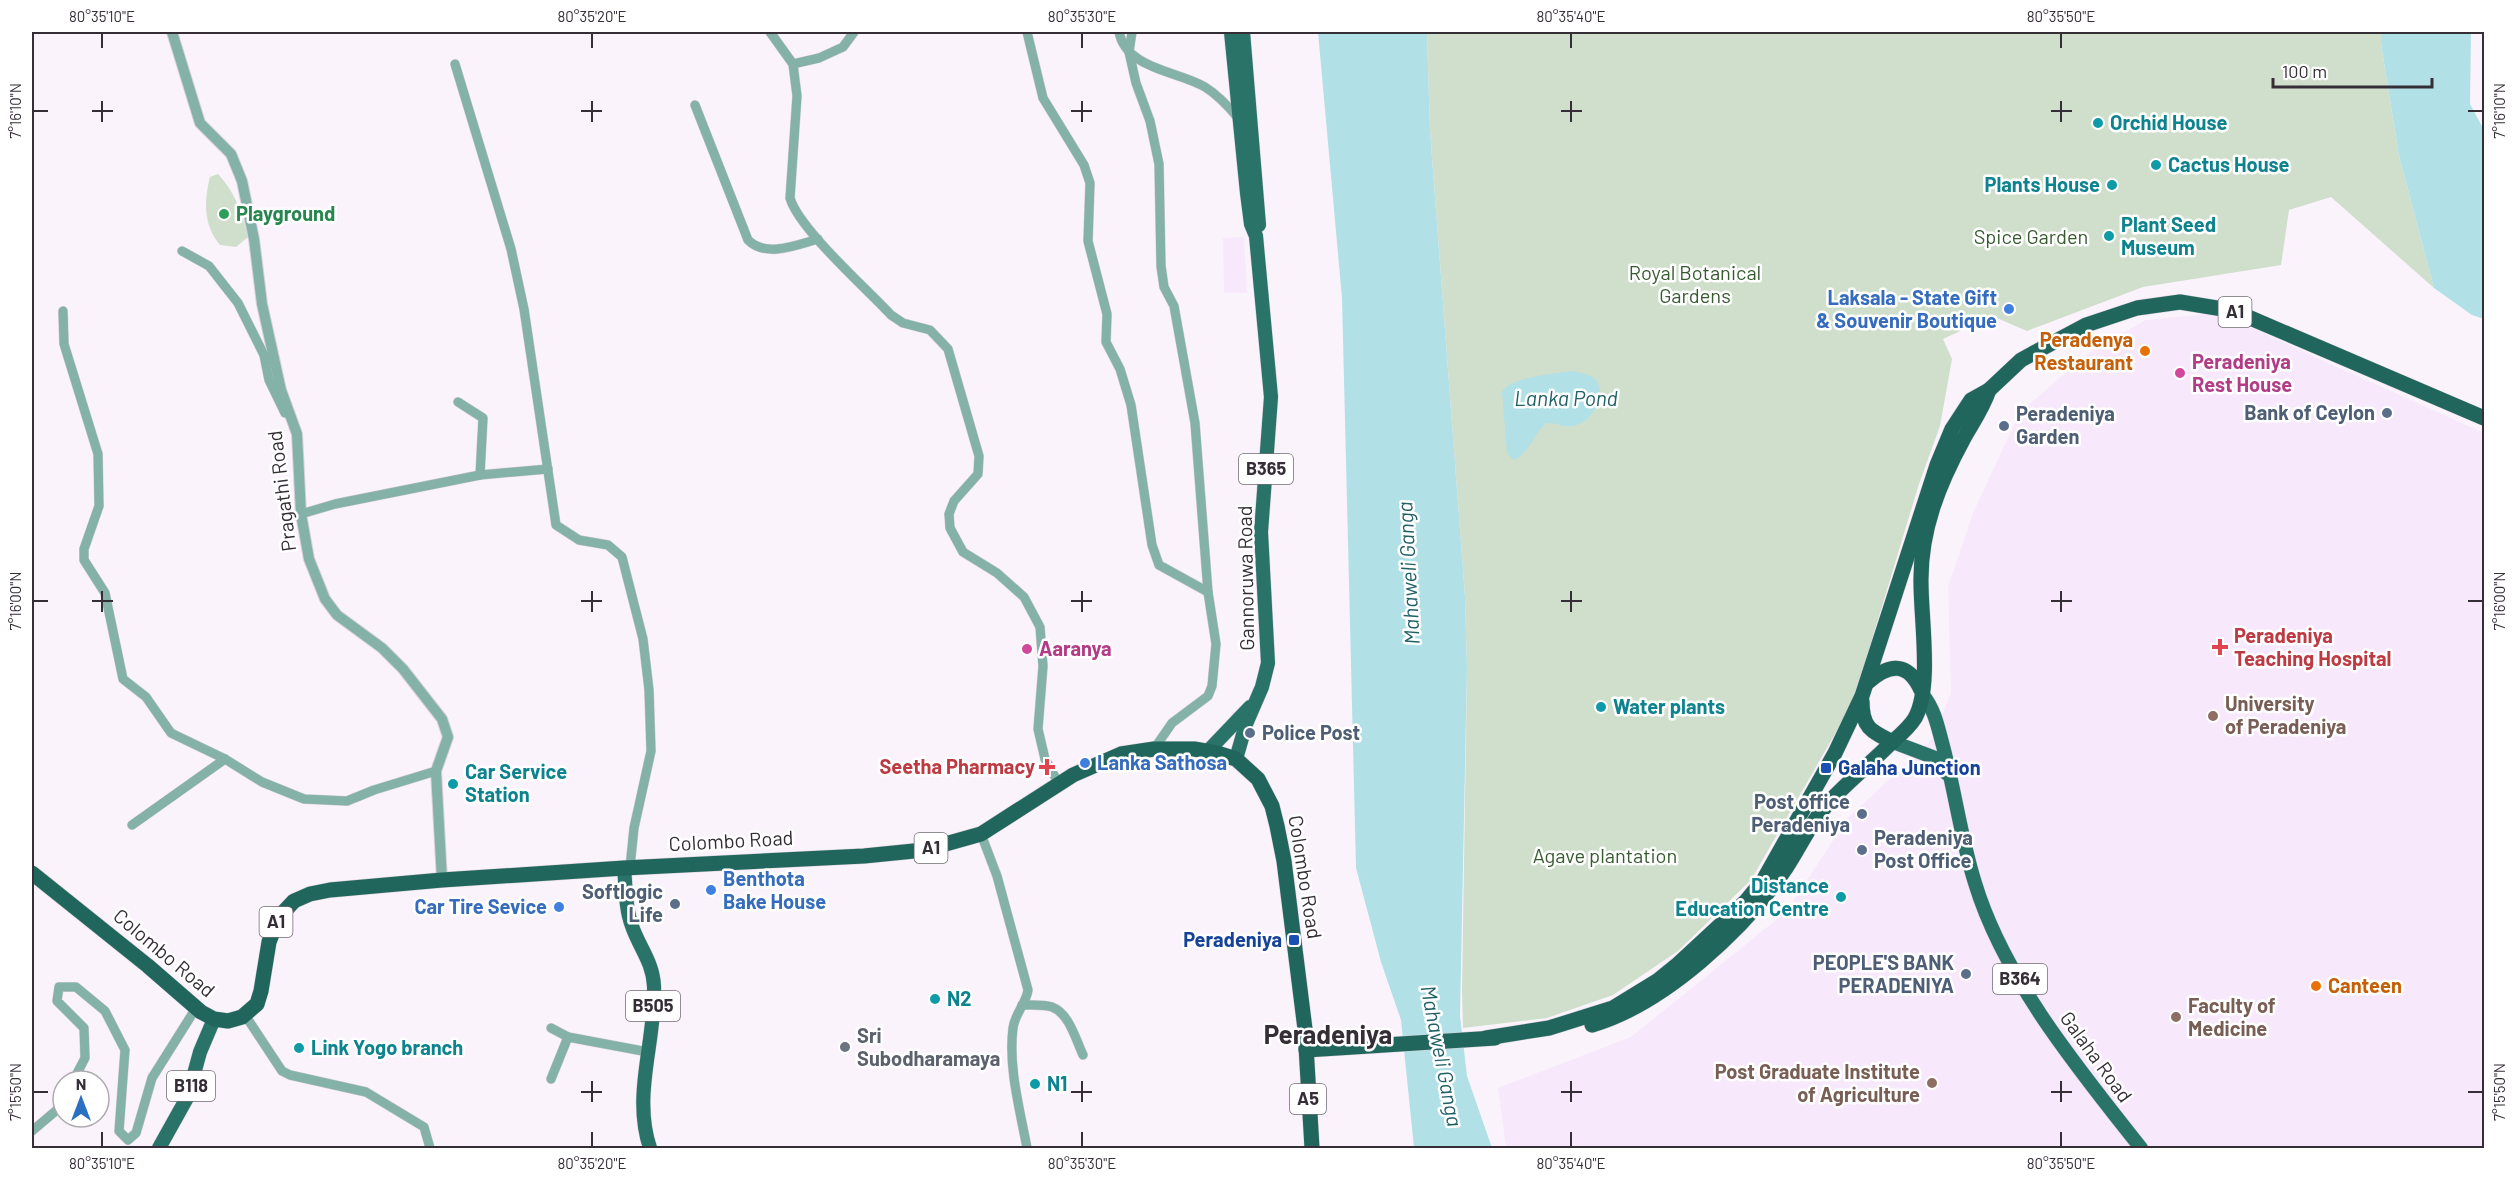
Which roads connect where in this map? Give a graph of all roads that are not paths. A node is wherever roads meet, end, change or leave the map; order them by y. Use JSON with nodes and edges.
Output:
{"nodes":[{"id":1,"x":172,"y":32,"type":"edge"},
{"id":2,"x":770,"y":32,"type":"edge"},
{"id":3,"x":854,"y":32,"type":"edge"},
{"id":4,"x":1027,"y":32,"type":"edge"},
{"id":5,"x":1119,"y":32,"type":"edge"},
{"id":6,"x":1132,"y":32,"type":"edge"},
{"id":7,"x":1231,"y":32,"type":"edge"},
{"id":8,"x":1243,"y":32,"type":"edge"},
{"id":9,"x":1129,"y":52,"type":"junction"},
{"id":10,"x":455,"y":64,"type":"dead end"},
{"id":11,"x":793,"y":64,"type":"junction"},
{"id":12,"x":695,"y":105,"type":"dead end"},
{"id":13,"x":1239,"y":118,"type":"junction"},
{"id":14,"x":1256,"y":236,"type":"junction"},
{"id":15,"x":818,"y":239,"type":"junction"},
{"id":16,"x":182,"y":251,"type":"dead end"},
{"id":17,"x":63,"y":311,"type":"dead end"},
{"id":18,"x":1989,"y":390,"type":"junction"},
{"id":19,"x":458,"y":402,"type":"dead end"},
{"id":20,"x":2484,"y":418,"type":"edge"},
{"id":21,"x":297,"y":443,"type":"junction"},
{"id":22,"x":548,"y":469,"type":"junction"},
{"id":23,"x":480,"y":475,"type":"junction"},
{"id":24,"x":301,"y":514,"type":"junction"},
{"id":25,"x":1208,"y":592,"type":"junction"},
{"id":26,"x":1865,"y":689,"type":"junction"},
{"id":27,"x":1923,"y":695,"type":"junction"},
{"id":28,"x":1255,"y":701,"type":"junction"},
{"id":29,"x":1893,"y":742,"type":"junction"},
{"id":30,"x":1154,"y":749,"type":"junction"},
{"id":31,"x":1208,"y":751,"type":"junction"},
{"id":32,"x":225,"y":759,"type":"junction"},
{"id":33,"x":1236,"y":759,"type":"junction"},
{"id":34,"x":436,"y":771,"type":"junction"},
{"id":35,"x":1952,"y":783,"type":"junction"},
{"id":36,"x":1059,"y":784,"type":"junction"},
{"id":37,"x":132,"y":825,"type":"dead end"},
{"id":38,"x":981,"y":834,"type":"junction"},
{"id":39,"x":627,"y":867,"type":"junction"},
{"id":40,"x":32,"y":873,"type":"edge"},
{"id":41,"x":442,"y":880,"type":"junction"},
{"id":42,"x":1022,"y":1005,"type":"junction"},
{"id":43,"x":196,"y":1008,"type":"junction"},
{"id":44,"x":245,"y":1015,"type":"junction"},
{"id":45,"x":214,"y":1019,"type":"junction"},
{"id":46,"x":551,"y":1028,"type":"dead end"},
{"id":47,"x":568,"y":1036,"type":"junction"},
{"id":48,"x":1486,"y":1038,"type":"junction"},
{"id":49,"x":1306,"y":1050,"type":"junction"},
{"id":50,"x":648,"y":1052,"type":"junction"},
{"id":51,"x":1083,"y":1055,"type":"dead end"},
{"id":52,"x":79,"y":1069,"type":"edge"},
{"id":53,"x":551,"y":1078,"type":"dead end"},
{"id":54,"x":51,"y":1115,"type":"edge"},
{"id":55,"x":32,"y":1131,"type":"edge"},
{"id":56,"x":159,"y":1149,"type":"edge"},
{"id":57,"x":430,"y":1149,"type":"edge"},
{"id":58,"x":650,"y":1149,"type":"edge"},
{"id":59,"x":1027,"y":1149,"type":"edge"},
{"id":60,"x":1312,"y":1149,"type":"edge"},
{"id":61,"x":2141,"y":1149,"type":"edge"}],
"edges":[{"from":1,"to":21,"type":"street","name":"Pragathi Road"},
{"from":2,"to":11,"type":"street"},
{"from":3,"to":11,"type":"street"},
{"from":4,"to":25,"type":"street"},
{"from":5,"to":9,"type":"street"},
{"from":6,"to":9,"type":"street"},
{"from":7,"to":13,"type":"main road","name":"Gannoruwa Road","number":"B365"},
{"from":8,"to":14,"type":"main road","name":"Gannoruwa Road","number":"B365"},
{"from":9,"to":13,"type":"street"},
{"from":9,"to":25,"type":"street"},
{"from":10,"to":22,"type":"street"},
{"from":11,"to":15,"type":"street"},
{"from":12,"to":15,"type":"street"},
{"from":13,"to":14,"type":"main road","name":"Gannoruwa Road","number":"B365"},
{"from":14,"to":28,"type":"main road","name":"Gannoruwa Road","number":"B365"},
{"from":15,"to":36,"type":"street"},
{"from":16,"to":21,"type":"street"},
{"from":17,"to":32,"type":"street"},
{"from":18,"to":20,"type":"highway","number":"A1"},
{"from":18,"to":26,"type":"highway","number":"A1"},
{"from":18,"to":27,"type":"highway","number":"A1"},
{"from":19,"to":23,"type":"street"},
{"from":21,"to":24,"type":"street","name":"Pragathi Road"},
{"from":22,"to":23,"type":"street"},
{"from":22,"to":39,"type":"street"},
{"from":23,"to":24,"type":"street"},
{"from":24,"to":34,"type":"street","name":"Pragathi Road"},
{"from":25,"to":30,"type":"street"},
{"from":26,"to":27,"type":"highway"},
{"from":26,"to":29,"type":"highway"},
{"from":26,"to":48,"type":"highway","number":"A1"},
{"from":27,"to":29,"type":"highway","number":"A1"},
{"from":27,"to":35,"type":"main road","name":"Galaha Road","number":"B364"},
{"from":28,"to":31,"type":"main road","name":"Gannoruwa Road","number":"B365"},
{"from":28,"to":33,"type":"main road","name":"Gannoruwa Road","number":"B365"},
{"from":29,"to":35,"type":"main road","name":"Galaha Road","number":"B364"},
{"from":29,"to":48,"type":"highway","number":"A1"},
{"from":30,"to":31,"type":"highway","name":"Colombo Road","number":"A1"},
{"from":30,"to":36,"type":"highway","name":"Colombo Road","number":"A1"},
{"from":31,"to":33,"type":"highway","name":"Colombo Road","number":"A1"},
{"from":32,"to":34,"type":"street"},
{"from":32,"to":37,"type":"street"},
{"from":33,"to":49,"type":"highway","name":"Colombo Road","number":"A1"},
{"from":34,"to":41,"type":"street","name":"Pragathi Road"},
{"from":35,"to":61,"type":"main road","name":"Galaha Road","number":"B364"},
{"from":36,"to":38,"type":"highway","name":"Colombo Road","number":"A1"},
{"from":38,"to":39,"type":"highway","name":"Colombo Road","number":"A1"},
{"from":38,"to":42,"type":"street"},
{"from":39,"to":41,"type":"highway","name":"Colombo Road","number":"A1"},
{"from":39,"to":50,"type":"main road","number":"B505"},
{"from":40,"to":43,"type":"highway","name":"Colombo Road"},
{"from":41,"to":44,"type":"highway","name":"Colombo Road","number":"A1"},
{"from":42,"to":51,"type":"street"},
{"from":42,"to":59,"type":"street"},
{"from":43,"to":45,"type":"highway","name":"Colombo Road"},
{"from":43,"to":52,"type":"street"},
{"from":44,"to":45,"type":"highway","name":"Colombo Road"},
{"from":44,"to":57,"type":"street"},
{"from":45,"to":56,"type":"main road","number":"B118"},
{"from":46,"to":47,"type":"street"},
{"from":47,"to":50,"type":"street"},
{"from":47,"to":53,"type":"street"},
{"from":48,"to":49,"type":"highway","number":"A1"},
{"from":49,"to":60,"type":"highway","number":"A5"},
{"from":50,"to":58,"type":"main road","number":"B505"},
{"from":54,"to":55,"type":"street"}]}
